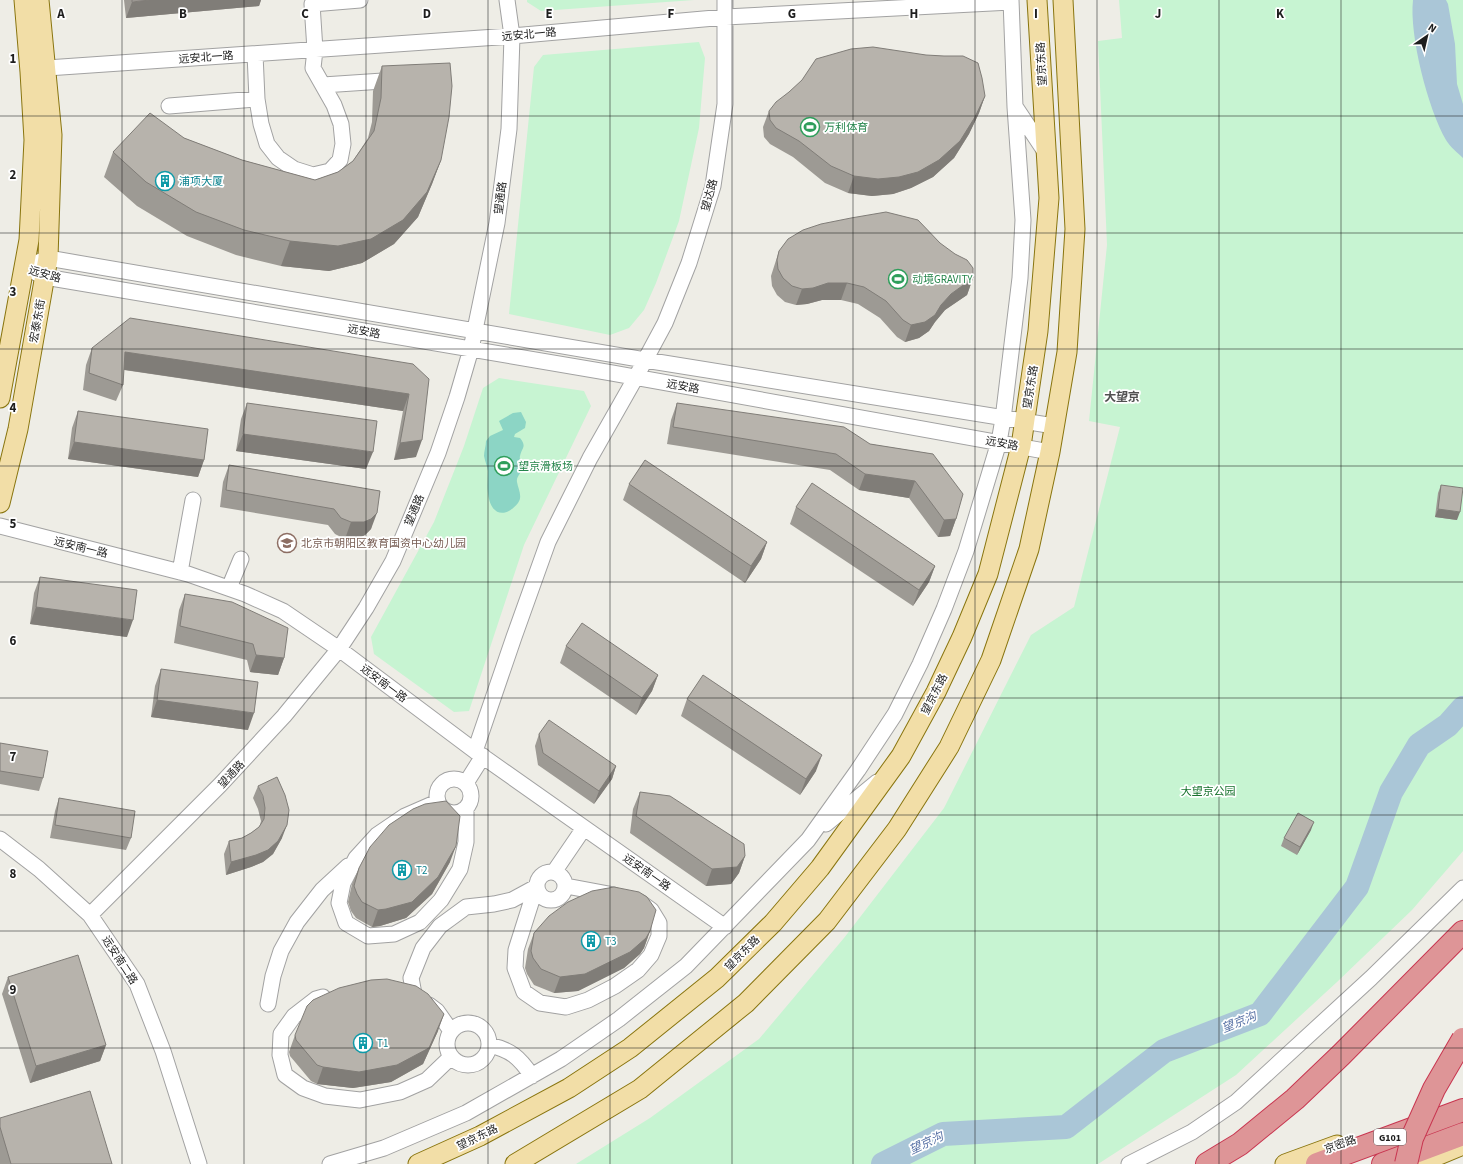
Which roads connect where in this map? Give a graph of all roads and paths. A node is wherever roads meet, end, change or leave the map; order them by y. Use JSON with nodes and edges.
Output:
{"nodes":[{"id":1,"x":24,"y":0,"type":"edge"},
{"id":2,"x":39,"y":0,"type":"edge"},
{"id":3,"x":360,"y":0,"type":"edge"},
{"id":4,"x":507,"y":0,"type":"edge"},
{"id":5,"x":725,"y":0,"type":"edge"},
{"id":6,"x":1037,"y":0,"type":"edge"},
{"id":7,"x":1063,"y":0,"type":"edge"},
{"id":8,"x":1011,"y":1,"type":"edge"},
{"id":9,"x":312,"y":2,"type":"edge"},
{"id":10,"x":726,"y":18,"type":"junction"},
{"id":11,"x":512,"y":36,"type":"junction"},
{"id":12,"x":315,"y":50,"type":"junction"},
{"id":13,"x":255,"y":54,"type":"junction"},
{"id":14,"x":38,"y":70,"type":"junction"},
{"id":15,"x":409,"y":79,"type":"edge"},
{"id":16,"x":323,"y":85,"type":"junction"},
{"id":17,"x":257,"y":99,"type":"junction"},
{"id":18,"x":169,"y":106,"type":"dead end"},
{"id":19,"x":1016,"y":107,"type":"junction"},
{"id":20,"x":1046,"y":153,"type":"junction"},
{"id":21,"x":48,"y":258,"type":"junction"},
{"id":22,"x":24,"y":268,"type":"junction"},
{"id":23,"x":45,"y":277,"type":"junction"},
{"id":24,"x":474,"y":331,"type":"junction"},
{"id":25,"x":471,"y":349,"type":"junction"},
{"id":26,"x":644,"y":360,"type":"junction"},
{"id":27,"x":636,"y":377,"type":"junction"},
{"id":28,"x":0,"y":398,"type":"edge"},
{"id":29,"x":1003,"y":419,"type":"junction"},
{"id":30,"x":1024,"y":422,"type":"junction"},
{"id":31,"x":1054,"y":426,"type":"junction"},
{"id":32,"x":999,"y":442,"type":"junction"},
{"id":33,"x":1020,"y":446,"type":"junction"},
{"id":34,"x":1050,"y":452,"type":"junction"},
{"id":35,"x":193,"y":500,"type":"dead end"},
{"id":36,"x":0,"y":503,"type":"edge"},
{"id":37,"x":0,"y":526,"type":"edge"},
{"id":38,"x":242,"y":559,"type":"dead end"},
{"id":39,"x":180,"y":572,"type":"junction"},
{"id":40,"x":229,"y":588,"type":"junction"},
{"id":41,"x":339,"y":649,"type":"junction"},
{"id":42,"x":479,"y":753,"type":"junction"},
{"id":43,"x":891,"y":769,"type":"junction"},
{"id":44,"x":466,"y":783,"type":"junction"},
{"id":45,"x":437,"y":802,"type":"junction"},
{"id":46,"x":466,"y":808,"type":"junction"},
{"id":47,"x":584,"y":828,"type":"junction"},
{"id":48,"x":0,"y":839,"type":"edge"},
{"id":49,"x":808,"y":840,"type":"junction"},
{"id":50,"x":356,"y":858,"type":"junction"},
{"id":51,"x":554,"y":872,"type":"junction"},
{"id":52,"x":566,"y":886,"type":"junction"},
{"id":53,"x":536,"y":887,"type":"junction"},
{"id":54,"x":1463,"y":888,"type":"edge"},
{"id":55,"x":90,"y":915,"type":"junction"},
{"id":56,"x":427,"y":915,"type":"junction"},
{"id":57,"x":440,"y":926,"type":"junction"},
{"id":58,"x":725,"y":927,"type":"junction"},
{"id":59,"x":1463,"y":932,"type":"edge"},
{"id":60,"x":339,"y":991,"type":"edge"},
{"id":61,"x":268,"y":1004,"type":"dead end"},
{"id":62,"x":451,"y":1031,"type":"junction"},
{"id":63,"x":1463,"y":1039,"type":"edge"},
{"id":64,"x":489,"y":1045,"type":"junction"},
{"id":65,"x":451,"y":1058,"type":"junction"},
{"id":66,"x":532,"y":1076,"type":"junction"},
{"id":67,"x":1463,"y":1101,"type":"edge"},
{"id":68,"x":1463,"y":1110,"type":"edge"},
{"id":69,"x":1463,"y":1134,"type":"edge"},
{"id":70,"x":1463,"y":1145,"type":"edge"},
{"id":71,"x":199,"y":1164,"type":"edge"},
{"id":72,"x":330,"y":1164,"type":"edge"},
{"id":73,"x":418,"y":1164,"type":"edge"},
{"id":74,"x":516,"y":1164,"type":"edge"},
{"id":75,"x":1129,"y":1164,"type":"edge"},
{"id":76,"x":1207,"y":1164,"type":"edge"},
{"id":77,"x":1284,"y":1164,"type":"edge"},
{"id":78,"x":1317,"y":1164,"type":"edge"},
{"id":79,"x":1383,"y":1164,"type":"edge"},
{"id":80,"x":1406,"y":1164,"type":"edge"},
{"id":81,"x":1417,"y":1164,"type":"edge"}],
"edges":[{"from":1,"to":14,"type":"main road"},
{"from":2,"to":14,"type":"main road"},
{"from":3,"to":9,"type":"street"},
{"from":4,"to":11,"type":"street","name":"望通路"},
{"from":5,"to":10,"type":"street","name":"望达路"},
{"from":6,"to":20,"type":"main road","name":"望京东路"},
{"from":7,"to":31,"type":"main road"},
{"from":8,"to":10,"type":"street","name":"远安北一路"},
{"from":8,"to":19,"type":"street"},
{"from":9,"to":12,"type":"street"},
{"from":10,"to":11,"type":"street","name":"远安北一路"},
{"from":10,"to":26,"type":"street","name":"望达路"},
{"from":11,"to":12,"type":"street","name":"远安北一路"},
{"from":11,"to":24,"type":"street","name":"望通路"},
{"from":12,"to":13,"type":"street","name":"远安北一路"},
{"from":12,"to":16,"type":"street"},
{"from":13,"to":14,"type":"street","name":"远安北一路"},
{"from":13,"to":17,"type":"street"},
{"from":14,"to":21,"type":"main road","name":"宏泰东街"},
{"from":14,"to":22,"type":"main road","name":"宏泰东街"},
{"from":15,"to":16,"type":"street"},
{"from":16,"to":17,"type":"street"},
{"from":17,"to":18,"type":"street"},
{"from":19,"to":20,"type":"street"},
{"from":19,"to":29,"type":"street"},
{"from":20,"to":30,"type":"main road","name":"望京东路"},
{"from":21,"to":22,"type":"street","name":"远安路"},
{"from":21,"to":23,"type":"main road","name":"宏泰东街"},
{"from":21,"to":24,"type":"street","name":"远安路"},
{"from":22,"to":23,"type":"street","name":"远安路"},
{"from":22,"to":28,"type":"main road","name":"宏泰东街"},
{"from":23,"to":25,"type":"street","name":"远安路"},
{"from":23,"to":36,"type":"main road","name":"宏泰东街"},
{"from":24,"to":25,"type":"street","name":"望通路"},
{"from":24,"to":26,"type":"street","name":"远安路"},
{"from":25,"to":27,"type":"street","name":"远安路"},
{"from":25,"to":41,"type":"street","name":"望通路"},
{"from":26,"to":27,"type":"street","name":"望达路"},
{"from":26,"to":29,"type":"street","name":"远安路"},
{"from":27,"to":32,"type":"street","name":"远安路"},
{"from":27,"to":42,"type":"street","name":"望达路"},
{"from":29,"to":30,"type":"street","name":"远安路"},
{"from":29,"to":32,"type":"street"},
{"from":30,"to":31,"type":"street","name":"远安路"},
{"from":30,"to":33,"type":"main road","name":"望京东路"},
{"from":31,"to":34,"type":"main road"},
{"from":32,"to":33,"type":"street","name":"远安路"},
{"from":32,"to":49,"type":"street"},
{"from":33,"to":34,"type":"street","name":"远安路"},
{"from":33,"to":43,"type":"main road","name":"望京东路"},
{"from":34,"to":74,"type":"main road"},
{"from":35,"to":39,"type":"street"},
{"from":37,"to":39,"type":"street","name":"远安南一路"},
{"from":38,"to":40,"type":"street"},
{"from":39,"to":40,"type":"street","name":"远安南一路"},
{"from":40,"to":41,"type":"street","name":"远安南一路"},
{"from":41,"to":42,"type":"street","name":"远安南一路"},
{"from":41,"to":55,"type":"street","name":"望通路"},
{"from":42,"to":44,"type":"street","name":"望达路"},
{"from":42,"to":47,"type":"street","name":"远安南一路"},
{"from":43,"to":49,"type":"street"},
{"from":43,"to":73,"type":"main road","name":"望京东路"},
{"from":44,"to":45,"type":"street"},
{"from":44,"to":46,"type":"street"},
{"from":45,"to":46,"type":"street"},
{"from":45,"to":50,"type":"street"},
{"from":46,"to":56,"type":"street"},
{"from":47,"to":51,"type":"street"},
{"from":47,"to":58,"type":"street","name":"远安南一路"},
{"from":48,"to":55,"type":"street","name":"远安南二路"},
{"from":49,"to":58,"type":"street"},
{"from":50,"to":56,"type":"street"},
{"from":50,"to":61,"type":"street"},
{"from":51,"to":52,"type":"street"},
{"from":51,"to":53,"type":"street"},
{"from":52,"to":53,"type":"street"},
{"from":52,"to":53,"type":"street"},
{"from":53,"to":57,"type":"street"},
{"from":54,"to":75,"type":"street"},
{"from":55,"to":71,"type":"street","name":"远安南二路"},
{"from":56,"to":57,"type":"street"},
{"from":57,"to":62,"type":"street"},
{"from":58,"to":66,"type":"street"},
{"from":59,"to":76,"type":"highway"},
{"from":60,"to":65,"type":"street"},
{"from":62,"to":64,"type":"street"},
{"from":62,"to":65,"type":"street"},
{"from":63,"to":80,"type":"highway","bridge":true},
{"from":64,"to":65,"type":"street"},
{"from":64,"to":66,"type":"street"},
{"from":66,"to":72,"type":"street"},
{"from":67,"to":77,"type":"main road","name":"京密路","number":"G101"},
{"from":68,"to":78,"type":"highway","number":"G101"},
{"from":69,"to":79,"type":"highway","number":"G101"},
{"from":70,"to":81,"type":"main road"}]}
